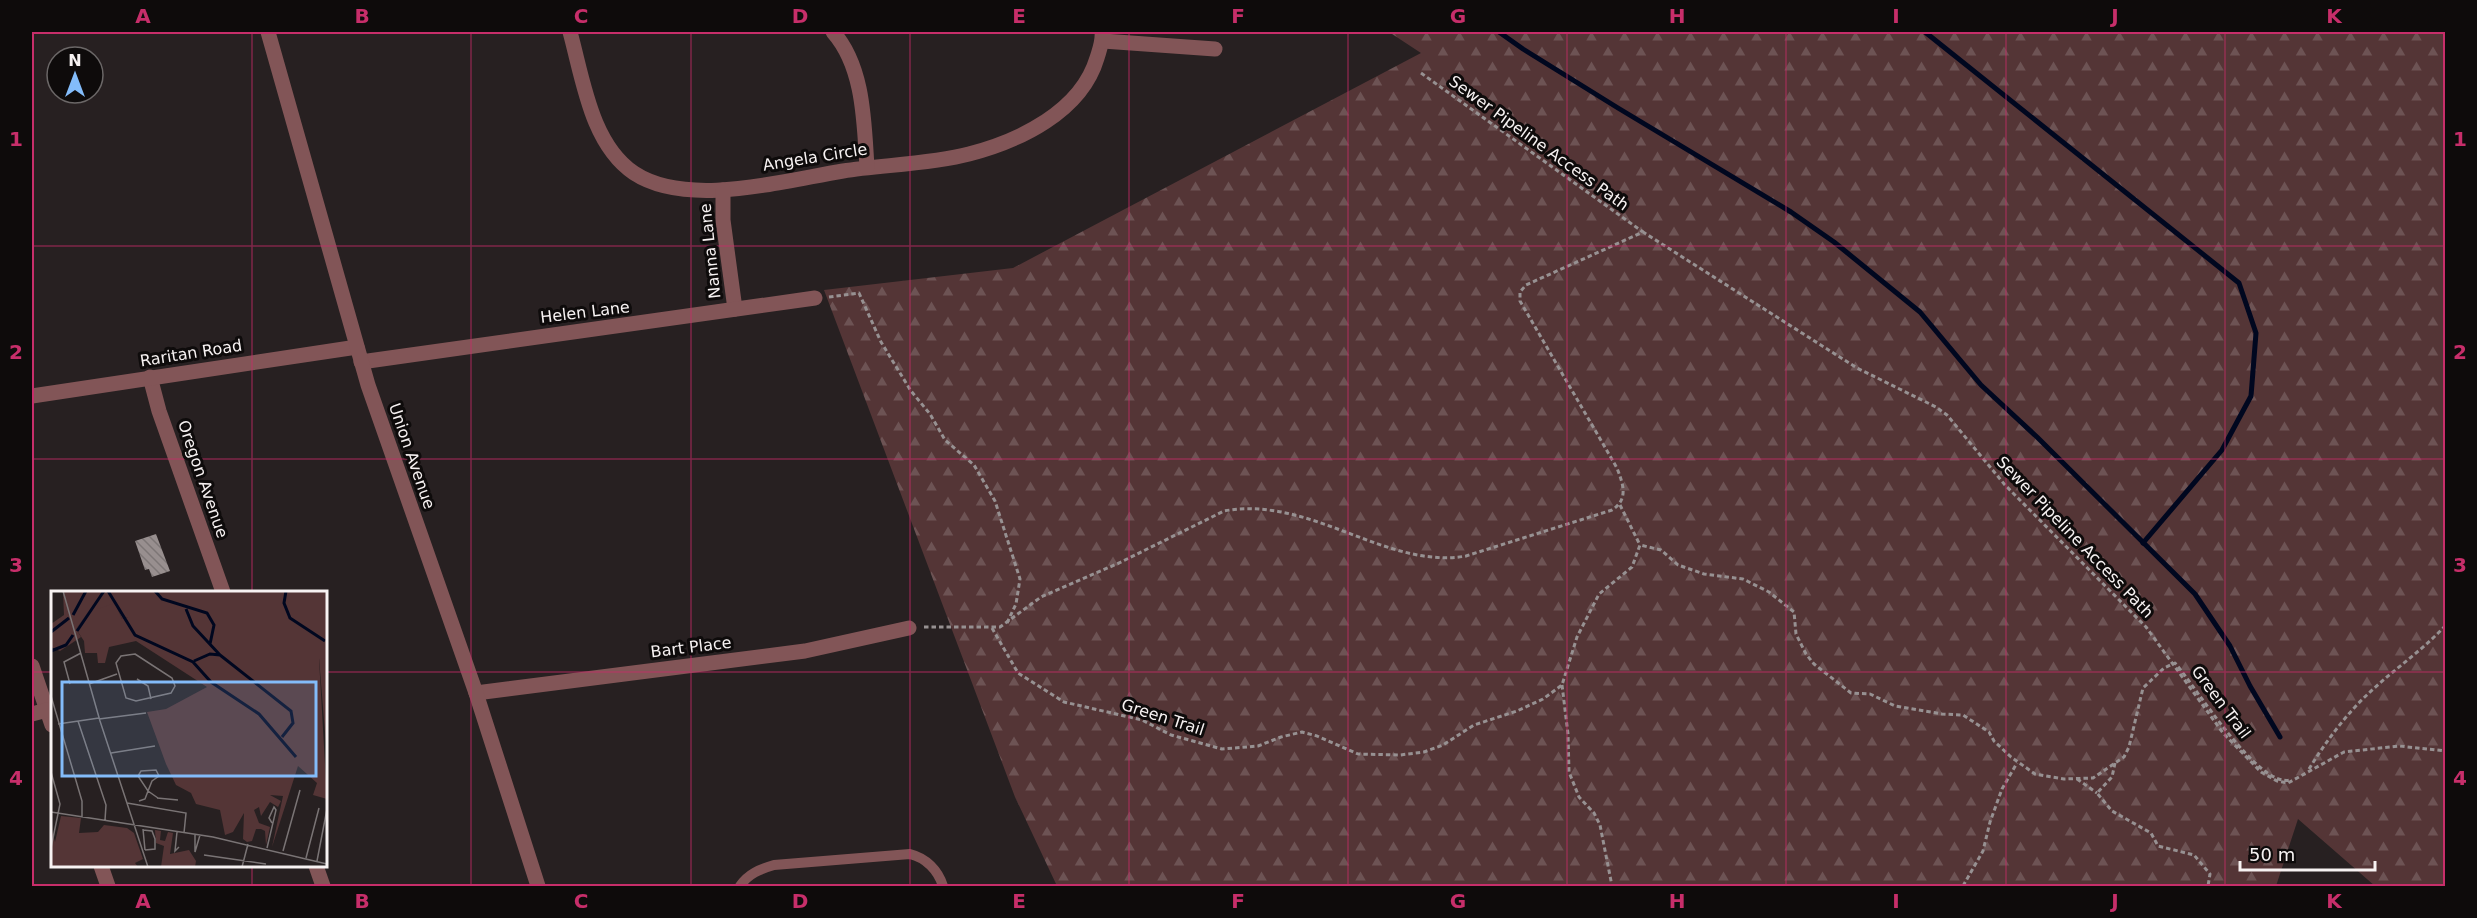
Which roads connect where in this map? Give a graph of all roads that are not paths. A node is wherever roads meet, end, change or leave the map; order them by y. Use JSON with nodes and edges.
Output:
{"nodes":[{"id":1,"x":268,"y":32,"type":"edge"},
{"id":2,"x":570,"y":32,"type":"edge"},
{"id":3,"x":833,"y":32,"type":"edge"},
{"id":4,"x":1102,"y":36,"type":"edge"},
{"id":5,"x":1215,"y":49,"type":"dead end"},
{"id":6,"x":867,"y":167,"type":"junction"},
{"id":7,"x":723,"y":190,"type":"junction"},
{"id":8,"x":815,"y":298,"type":"road end"},
{"id":9,"x":735,"y":309,"type":"junction"},
{"id":10,"x":359,"y":354,"type":"junction"},
{"id":11,"x":150,"y":377,"type":"junction"},
{"id":12,"x":32,"y":396,"type":"edge"},
{"id":13,"x":223,"y":591,"type":"edge"},
{"id":14,"x":909,"y":628,"type":"road end"},
{"id":15,"x":32,"y":666,"type":"edge"},
{"id":16,"x":476,"y":693,"type":"junction"},
{"id":17,"x":47,"y":710,"type":"junction"},
{"id":18,"x":32,"y":714,"type":"edge"},
{"id":19,"x":51,"y":722,"type":"edge"},
{"id":20,"x":102,"y":867,"type":"edge"},
{"id":21,"x":316,"y":867,"type":"edge"},
{"id":22,"x":108,"y":886,"type":"edge"},
{"id":23,"x":323,"y":886,"type":"edge"},
{"id":24,"x":538,"y":886,"type":"edge"},
{"id":25,"x":740,"y":886,"type":"edge"},
{"id":26,"x":943,"y":886,"type":"edge"}],
"edges":[{"from":1,"to":10,"type":"street","name":"Union Avenue"},
{"from":2,"to":7,"type":"street","name":"Angela Circle"},
{"from":3,"to":6,"type":"street"},
{"from":4,"to":5,"type":"street"},
{"from":4,"to":6,"type":"street","name":"Angela Circle"},
{"from":6,"to":7,"type":"street","name":"Angela Circle"},
{"from":7,"to":9,"type":"street","name":"Nanna Lane"},
{"from":8,"to":9,"type":"street","name":"Helen Lane"},
{"from":9,"to":10,"type":"street","name":"Helen Lane"},
{"from":10,"to":11,"type":"street","name":"Raritan Road"},
{"from":10,"to":16,"type":"street","name":"Union Avenue"},
{"from":11,"to":12,"type":"street","name":"Raritan Road"},
{"from":11,"to":13,"type":"street","name":"Oregon Avenue"},
{"from":14,"to":16,"type":"street","name":"Bart Place"},
{"from":15,"to":17,"type":"street"},
{"from":16,"to":24,"type":"street","name":"Union Avenue"},
{"from":17,"to":18,"type":"street"},
{"from":17,"to":19,"type":"street"},
{"from":20,"to":22,"type":"street"},
{"from":21,"to":23,"type":"street"},
{"from":25,"to":26,"type":"lane"}]}
